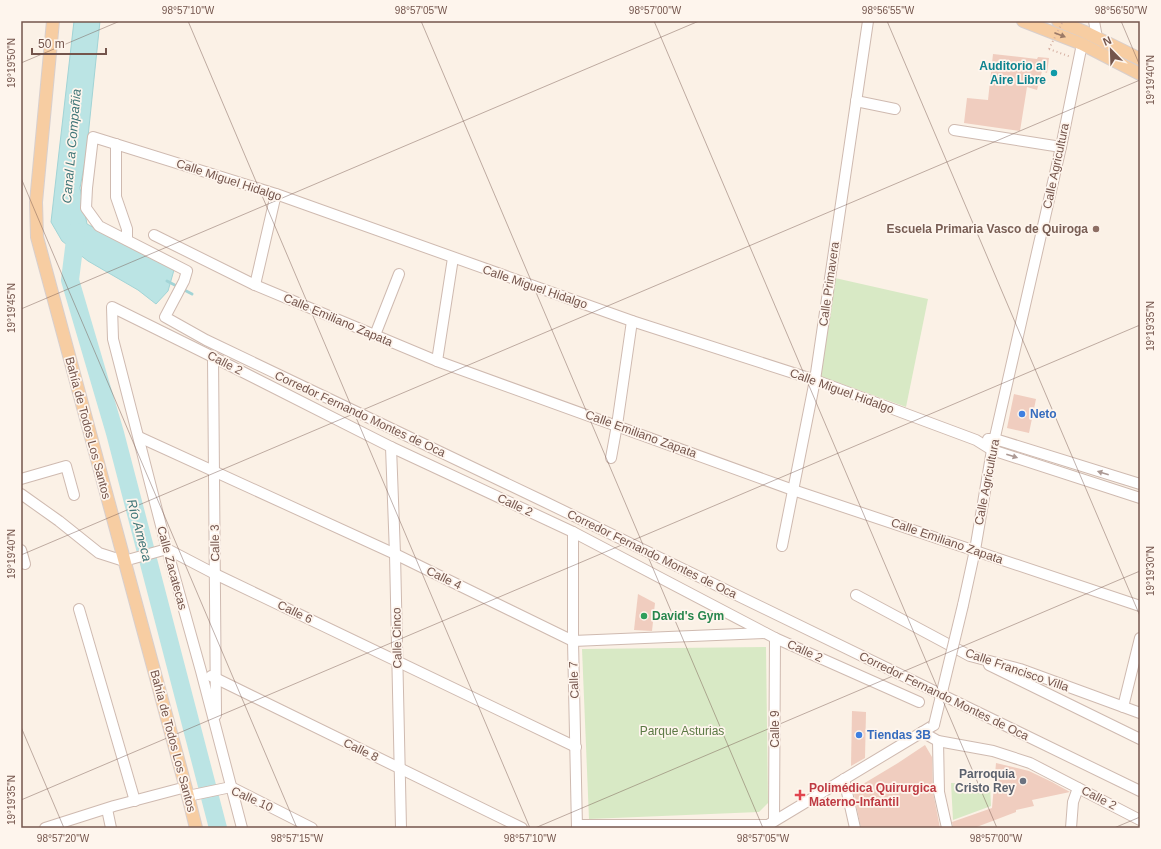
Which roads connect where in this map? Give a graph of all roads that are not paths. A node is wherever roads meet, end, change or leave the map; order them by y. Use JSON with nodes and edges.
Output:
{"nodes":[{"id":1,"x":53,"y":21,"type":"edge"},
{"id":2,"x":868,"y":21,"type":"edge"},
{"id":3,"x":1023,"y":21,"type":"edge"},
{"id":4,"x":1058,"y":21,"type":"edge"},
{"id":5,"x":1094,"y":21,"type":"edge"},
{"id":6,"x":1096,"y":38,"type":"junction"},
{"id":7,"x":1082,"y":44,"type":"junction"},
{"id":8,"x":1140,"y":59,"type":"edge"},
{"id":9,"x":1140,"y":74,"type":"edge"},
{"id":10,"x":856,"y":101,"type":"junction"},
{"id":11,"x":895,"y":110,"type":"dead end"},
{"id":12,"x":954,"y":130,"type":"dead end"},
{"id":13,"x":116,"y":144,"type":"junction"},
{"id":14,"x":1061,"y":147,"type":"junction"},
{"id":15,"x":276,"y":194,"type":"junction"},
{"id":16,"x":154,"y":235,"type":"dead end"},
{"id":17,"x":127,"y":240,"type":"junction"},
{"id":18,"x":453,"y":258,"type":"junction"},
{"id":19,"x":399,"y":274,"type":"dead end"},
{"id":20,"x":255,"y":285,"type":"junction"},
{"id":21,"x":112,"y":307,"type":"joint"},
{"id":22,"x":632,"y":320,"type":"junction"},
{"id":23,"x":192,"y":332,"type":"junction"},
{"id":24,"x":375,"y":335,"type":"junction"},
{"id":25,"x":198,"y":349,"type":"junction"},
{"id":26,"x":213,"y":357,"type":"junction"},
{"id":27,"x":437,"y":361,"type":"junction"},
{"id":28,"x":814,"y":380,"type":"junction"},
{"id":29,"x":617,"y":425,"type":"junction"},
{"id":30,"x":139,"y":437,"type":"junction"},
{"id":31,"x":995,"y":439,"type":"junction"},
{"id":32,"x":976,"y":440,"type":"junction"},
{"id":33,"x":391,"y":447,"type":"junction"},
{"id":34,"x":992,"y":450,"type":"junction"},
{"id":35,"x":611,"y":458,"type":"dead end"},
{"id":36,"x":214,"y":471,"type":"junction"},
{"id":37,"x":21,"y":479,"type":"edge"},
{"id":38,"x":1140,"y":484,"type":"edge"},
{"id":39,"x":793,"y":490,"type":"junction"},
{"id":40,"x":21,"y":494,"type":"edge"},
{"id":41,"x":74,"y":495,"type":"dead end"},
{"id":42,"x":1140,"y":498,"type":"edge"},
{"id":43,"x":573,"y":532,"type":"junction"},
{"id":44,"x":782,"y":546,"type":"dead end"},
{"id":45,"x":167,"y":549,"type":"junction"},
{"id":46,"x":21,"y":550,"type":"edge"},
{"id":47,"x":975,"y":550,"type":"junction"},
{"id":48,"x":395,"y":554,"type":"junction"},
{"id":49,"x":129,"y":560,"type":"junction"},
{"id":50,"x":24,"y":564,"type":"dead end"},
{"id":51,"x":215,"y":574,"type":"junction"},
{"id":52,"x":856,"y":595,"type":"dead end"},
{"id":53,"x":1140,"y":606,"type":"edge"},
{"id":54,"x":79,"y":609,"type":"dead end"},
{"id":55,"x":765,"y":633,"type":"junction"},
{"id":56,"x":775,"y":638,"type":"junction"},
{"id":57,"x":1140,"y":638,"type":"edge"},
{"id":58,"x":573,"y":641,"type":"junction"},
{"id":59,"x":970,"y":656,"type":"junction"},
{"id":60,"x":398,"y":661,"type":"junction"},
{"id":61,"x":200,"y":671,"type":"junction"},
{"id":62,"x":216,"y":678,"type":"junction"},
{"id":63,"x":920,"y":702,"type":"dead end"},
{"id":64,"x":1123,"y":707,"type":"junction"},
{"id":65,"x":1140,"y":713,"type":"edge"},
{"id":66,"x":216,"y":729,"type":"junction"},
{"id":67,"x":922,"y":732,"type":"junction"},
{"id":68,"x":1140,"y":739,"type":"edge"},
{"id":69,"x":938,"y":741,"type":"junction"},
{"id":70,"x":576,"y":747,"type":"junction"},
{"id":71,"x":399,"y":768,"type":"junction"},
{"id":72,"x":844,"y":779,"type":"junction"},
{"id":73,"x":231,"y":787,"type":"junction"},
{"id":74,"x":1078,"y":788,"type":"junction"},
{"id":75,"x":1140,"y":791,"type":"edge"},
{"id":76,"x":190,"y":792,"type":"junction"},
{"id":77,"x":135,"y":801,"type":"junction"},
{"id":78,"x":107,"y":808,"type":"junction"},
{"id":79,"x":1140,"y":820,"type":"edge"},
{"id":80,"x":768,"y":825,"type":"edge"},
{"id":81,"x":577,"y":826,"type":"edge"},
{"id":82,"x":45,"y":828,"type":"edge"},
{"id":83,"x":111,"y":828,"type":"edge"},
{"id":84,"x":196,"y":828,"type":"edge"},
{"id":85,"x":242,"y":828,"type":"edge"},
{"id":86,"x":312,"y":828,"type":"edge"},
{"id":87,"x":401,"y":828,"type":"edge"},
{"id":88,"x":522,"y":828,"type":"edge"},
{"id":89,"x":855,"y":828,"type":"edge"},
{"id":90,"x":947,"y":828,"type":"edge"},
{"id":91,"x":1071,"y":828,"type":"edge"}],
"edges":[{"from":1,"to":49,"type":"main road","name":"Bahía de Todos Los Santos"},
{"from":2,"to":10,"type":"street","name":"Calle Primavera"},
{"from":3,"to":7,"type":"main road","one_way":true},
{"from":4,"to":6,"type":"main road"},
{"from":5,"to":6,"type":"street"},
{"from":6,"to":8,"type":"main road"},
{"from":7,"to":9,"type":"main road"},
{"from":7,"to":14,"type":"street","name":"Calle Agricultura"},
{"from":10,"to":11,"type":"street"},
{"from":10,"to":28,"type":"street","name":"Calle Primavera"},
{"from":12,"to":14,"type":"street"},
{"from":13,"to":15,"type":"street","name":"Calle Miguel Hidalgo"},
{"from":13,"to":17,"type":"street"},
{"from":13,"to":17,"type":"street","name":"Calle Miguel Hidalgo"},
{"from":14,"to":31,"type":"street","name":"Calle Agricultura"},
{"from":15,"to":18,"type":"street","name":"Calle Miguel Hidalgo"},
{"from":15,"to":20,"type":"street"},
{"from":16,"to":20,"type":"street","name":"Calle Emiliano Zapata"},
{"from":17,"to":23,"type":"street","name":"Corredor Fernando Montes de Oca"},
{"from":18,"to":22,"type":"street","name":"Calle Miguel Hidalgo"},
{"from":18,"to":27,"type":"street"},
{"from":19,"to":24,"type":"street"},
{"from":20,"to":24,"type":"street","name":"Calle Emiliano Zapata"},
{"from":21,"to":25,"type":"street","name":"Calle 2"},
{"from":21,"to":30,"type":"street","name":"Calle Zacatecas"},
{"from":22,"to":28,"type":"street","name":"Calle Miguel Hidalgo"},
{"from":22,"to":29,"type":"street"},
{"from":23,"to":25,"type":"street"},
{"from":23,"to":75,"type":"street","name":"Corredor Fernando Montes de Oca"},
{"from":24,"to":27,"type":"street","name":"Calle Emiliano Zapata"},
{"from":25,"to":26,"type":"street","name":"Calle 2"},
{"from":26,"to":33,"type":"street","name":"Calle 2"},
{"from":26,"to":36,"type":"street","name":"Calle 3"},
{"from":27,"to":29,"type":"street","name":"Calle Emiliano Zapata"},
{"from":28,"to":32,"type":"street","name":"Calle Miguel Hidalgo"},
{"from":28,"to":39,"type":"street","name":"Calle Primavera"},
{"from":29,"to":35,"type":"street"},
{"from":29,"to":39,"type":"street","name":"Calle Emiliano Zapata"},
{"from":30,"to":36,"type":"street","name":"Calle 4"},
{"from":30,"to":45,"type":"street","name":"Calle Zacatecas"},
{"from":31,"to":32,"type":"street","name":"Calle Miguel Hidalgo"},
{"from":31,"to":34,"type":"street","name":"Calle Agricultura"},
{"from":38,"to":31,"type":"street","name":"Calle Miguel Hidalgo","one_way":true},
{"from":32,"to":34,"type":"street","name":"Calle Miguel Hidalgo"},
{"from":33,"to":43,"type":"street","name":"Calle 2"},
{"from":33,"to":48,"type":"street","name":"Calle Cinco"},
{"from":34,"to":42,"type":"street","name":"Calle Miguel Hidalgo","one_way":true},
{"from":34,"to":47,"type":"street","name":"Calle Agricultura"},
{"from":36,"to":48,"type":"street","name":"Calle 4"},
{"from":36,"to":51,"type":"street","name":"Calle 3"},
{"from":37,"to":41,"type":"street"},
{"from":39,"to":44,"type":"street","name":"Calle Primavera"},
{"from":39,"to":47,"type":"street","name":"Calle Emiliano Zapata"},
{"from":40,"to":49,"type":"street"},
{"from":43,"to":55,"type":"street","name":"Calle 2"},
{"from":43,"to":58,"type":"street","name":"Calle 7"},
{"from":45,"to":49,"type":"street"},
{"from":45,"to":51,"type":"street","name":"Calle 6"},
{"from":45,"to":61,"type":"street","name":"Calle Zacatecas"},
{"from":46,"to":50,"type":"street"},
{"from":47,"to":53,"type":"street","name":"Calle Emiliano Zapata"},
{"from":47,"to":67,"type":"street","name":"Calle Agricultura","bridge":true},
{"from":48,"to":58,"type":"street","name":"Calle 4"},
{"from":48,"to":60,"type":"street","name":"Calle Cinco"},
{"from":49,"to":76,"type":"main road","name":"Bahía de Todos Los Santos"},
{"from":51,"to":60,"type":"street","name":"Calle 6"},
{"from":51,"to":62,"type":"street","name":"Calle 3"},
{"from":52,"to":59,"type":"street","name":"Calle Francisco Villa"},
{"from":54,"to":77,"type":"street"},
{"from":55,"to":56,"type":"street","name":"Calle 2"},
{"from":55,"to":58,"type":"street","name":"Calle 4"},
{"from":56,"to":63,"type":"street","name":"Calle 2"},
{"from":56,"to":80,"type":"street","name":"Calle 9"},
{"from":57,"to":64,"type":"street"},
{"from":58,"to":70,"type":"street","name":"Calle 7"},
{"from":59,"to":64,"type":"street","name":"Calle Francisco Villa"},
{"from":59,"to":68,"type":"street"},
{"from":60,"to":70,"type":"street","name":"Calle 6"},
{"from":60,"to":71,"type":"street","name":"Calle Cinco"},
{"from":61,"to":62,"type":"street","name":"Calle 8"},
{"from":61,"to":66,"type":"street","name":"Calle Zacatecas"},
{"from":62,"to":66,"type":"street","name":"Calle 3"},
{"from":62,"to":71,"type":"street","name":"Calle 8"},
{"from":64,"to":65,"type":"street","name":"Calle Francisco Villa"},
{"from":66,"to":73,"type":"street","name":"Calle Zacatecas"},
{"from":67,"to":69,"type":"street","name":"Calle 2"},
{"from":67,"to":72,"type":"street","name":"Calle Agricultura"},
{"from":69,"to":74,"type":"street","name":"Calle 2"},
{"from":69,"to":90,"type":"street"},
{"from":70,"to":81,"type":"street","name":"Calle 7"},
{"from":71,"to":87,"type":"street","name":"Calle Cinco"},
{"from":71,"to":88,"type":"street","name":"Calle 8"},
{"from":72,"to":80,"type":"street","name":"Calle Agricultura"},
{"from":72,"to":89,"type":"street"},
{"from":73,"to":76,"type":"street","name":"Calle 10"},
{"from":73,"to":85,"type":"street","name":"Calle Zacatecas"},
{"from":73,"to":86,"type":"street","name":"Calle 10"},
{"from":74,"to":79,"type":"street","name":"Calle 2"},
{"from":74,"to":91,"type":"street"},
{"from":76,"to":77,"type":"street","name":"Calle 10"},
{"from":76,"to":84,"type":"main road","name":"Bahía de Todos Los Santos"},
{"from":77,"to":78,"type":"street","name":"Calle 10"},
{"from":78,"to":82,"type":"street","name":"Calle 10"},
{"from":78,"to":83,"type":"street"},
{"from":80,"to":81,"type":"street"}]}
